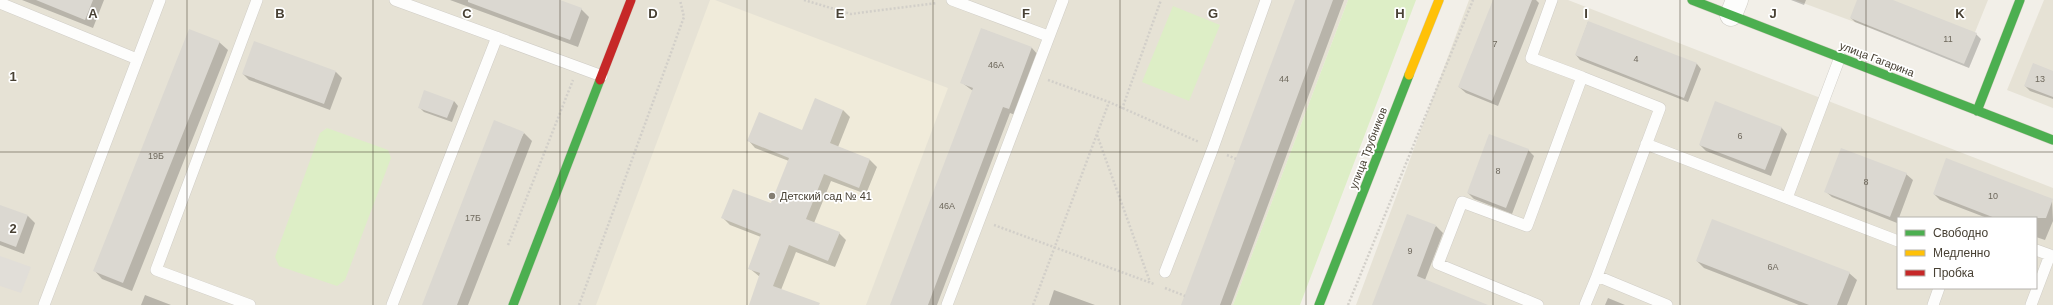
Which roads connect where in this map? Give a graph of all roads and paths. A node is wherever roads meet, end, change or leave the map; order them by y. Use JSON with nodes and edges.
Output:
{"nodes":[{"id":1,"x":160,"y":0,"type":"edge"},
{"id":2,"x":257,"y":0,"type":"edge"},
{"id":3,"x":395,"y":0,"type":"edge"},
{"id":4,"x":631,"y":0,"type":"edge"},
{"id":5,"x":680,"y":0,"type":"edge"},
{"id":6,"x":804,"y":0,"type":"edge"},
{"id":7,"x":1063,"y":0,"type":"edge"},
{"id":8,"x":1161,"y":0,"type":"edge"},
{"id":9,"x":1266,"y":0,"type":"edge"},
{"id":10,"x":1439,"y":0,"type":"edge"},
{"id":11,"x":1473,"y":0,"type":"edge"},
{"id":12,"x":1552,"y":0,"type":"edge"},
{"id":13,"x":1692,"y":0,"type":"edge"},
{"id":14,"x":2020,"y":0,"type":"edge"},
{"id":15,"x":951,"y":1,"type":"edge"},
{"id":16,"x":0,"y":3,"type":"edge"},
{"id":17,"x":1734,"y":8,"type":"edge"},
{"id":18,"x":1048,"y":36,"type":"junction"},
{"id":19,"x":497,"y":37,"type":"junction"},
{"id":20,"x":1840,"y":58,"type":"junction"},
{"id":21,"x":137,"y":59,"type":"junction"},
{"id":22,"x":578,"y":67,"type":"junction"},
{"id":23,"x":1034,"y":75,"type":"junction"},
{"id":24,"x":602,"y":76,"type":"junction"},
{"id":25,"x":1582,"y":77,"type":"junction"},
{"id":26,"x":1109,"y":102,"type":"junction"},
{"id":27,"x":1122,"y":109,"type":"junction"},
{"id":28,"x":1977,"y":110,"type":"junction"},
{"id":29,"x":1097,"y":135,"type":"junction"},
{"id":30,"x":2053,"y":140,"type":"edge"},
{"id":31,"x":1646,"y":144,"type":"junction"},
{"id":32,"x":1213,"y":148,"type":"junction"},
{"id":33,"x":1236,"y":159,"type":"dead end"},
{"id":34,"x":1787,"y":198,"type":"junction"},
{"id":35,"x":979,"y":220,"type":"junction"},
{"id":36,"x":1897,"y":240,"type":"edge"},
{"id":37,"x":508,"y":245,"type":"dead end"},
{"id":38,"x":1054,"y":247,"type":"junction"},
{"id":39,"x":2037,"y":250,"type":"edge"},
{"id":40,"x":2051,"y":251,"type":"edge"},
{"id":41,"x":1166,"y":272,"type":"dead end"},
{"id":42,"x":1597,"y":276,"type":"junction"},
{"id":43,"x":1150,"y":283,"type":"junction"},
{"id":44,"x":1939,"y":289,"type":"edge"},
{"id":45,"x":2037,"y":289,"type":"edge"},
{"id":46,"x":2037,"y":289,"type":"edge"},
{"id":47,"x":1185,"y":296,"type":"dead end"},
{"id":48,"x":44,"y":305,"type":"edge"},
{"id":49,"x":250,"y":305,"type":"edge"},
{"id":50,"x":392,"y":305,"type":"edge"},
{"id":51,"x":513,"y":305,"type":"edge"},
{"id":52,"x":579,"y":305,"type":"edge"},
{"id":53,"x":947,"y":305,"type":"edge"},
{"id":54,"x":1033,"y":305,"type":"edge"},
{"id":55,"x":1319,"y":305,"type":"edge"},
{"id":56,"x":1348,"y":305,"type":"edge"},
{"id":57,"x":1538,"y":305,"type":"edge"},
{"id":58,"x":1585,"y":305,"type":"edge"},
{"id":59,"x":1667,"y":305,"type":"edge"},
{"id":60,"x":1933,"y":305,"type":"edge"},
{"id":61,"x":2031,"y":305,"type":"edge"}],
"edges":[{"from":1,"to":21,"type":"lane"},
{"from":2,"to":49,"type":"lane"},
{"from":3,"to":19,"type":"lane"},
{"from":4,"to":24,"type":"street"},
{"from":5,"to":52,"type":"path"},
{"from":6,"to":15,"type":"path"},
{"from":7,"to":18,"type":"lane"},
{"from":8,"to":27,"type":"path"},
{"from":9,"to":32,"type":"lane"},
{"from":10,"to":55,"type":"street","name":"улица Трубников"},
{"from":11,"to":56,"type":"path"},
{"from":12,"to":25,"type":"lane"},
{"from":13,"to":17,"type":"street","name":"улица Гагарина"},
{"from":14,"to":28,"type":"street"},
{"from":15,"to":18,"type":"lane"},
{"from":16,"to":21,"type":"lane"},
{"from":17,"to":20,"type":"street","name":"улица Гагарина"},
{"from":18,"to":23,"type":"lane"},
{"from":19,"to":22,"type":"lane"},
{"from":19,"to":50,"type":"lane"},
{"from":20,"to":28,"type":"street","name":"улица Гагарина"},
{"from":20,"to":34,"type":"lane"},
{"from":21,"to":48,"type":"lane"},
{"from":22,"to":24,"type":"lane"},
{"from":22,"to":37,"type":"path"},
{"from":23,"to":26,"type":"path"},
{"from":23,"to":35,"type":"lane"},
{"from":24,"to":51,"type":"street"},
{"from":25,"to":31,"type":"lane"},
{"from":25,"to":57,"type":"lane"},
{"from":26,"to":27,"type":"path"},
{"from":26,"to":29,"type":"path"},
{"from":27,"to":32,"type":"path"},
{"from":28,"to":30,"type":"street","name":"улица Гагарина"},
{"from":29,"to":38,"type":"path"},
{"from":29,"to":43,"type":"path"},
{"from":31,"to":34,"type":"lane"},
{"from":31,"to":42,"type":"lane"},
{"from":32,"to":33,"type":"path"},
{"from":32,"to":41,"type":"lane"},
{"from":34,"to":36,"type":"lane"},
{"from":35,"to":38,"type":"path"},
{"from":35,"to":53,"type":"lane"},
{"from":38,"to":43,"type":"path"},
{"from":38,"to":54,"type":"path"},
{"from":39,"to":40,"type":"lane"},
{"from":40,"to":45,"type":"lane"},
{"from":42,"to":58,"type":"lane"},
{"from":42,"to":59,"type":"lane"},
{"from":43,"to":47,"type":"path"},
{"from":44,"to":60,"type":"lane"},
{"from":46,"to":61,"type":"lane"}]}
